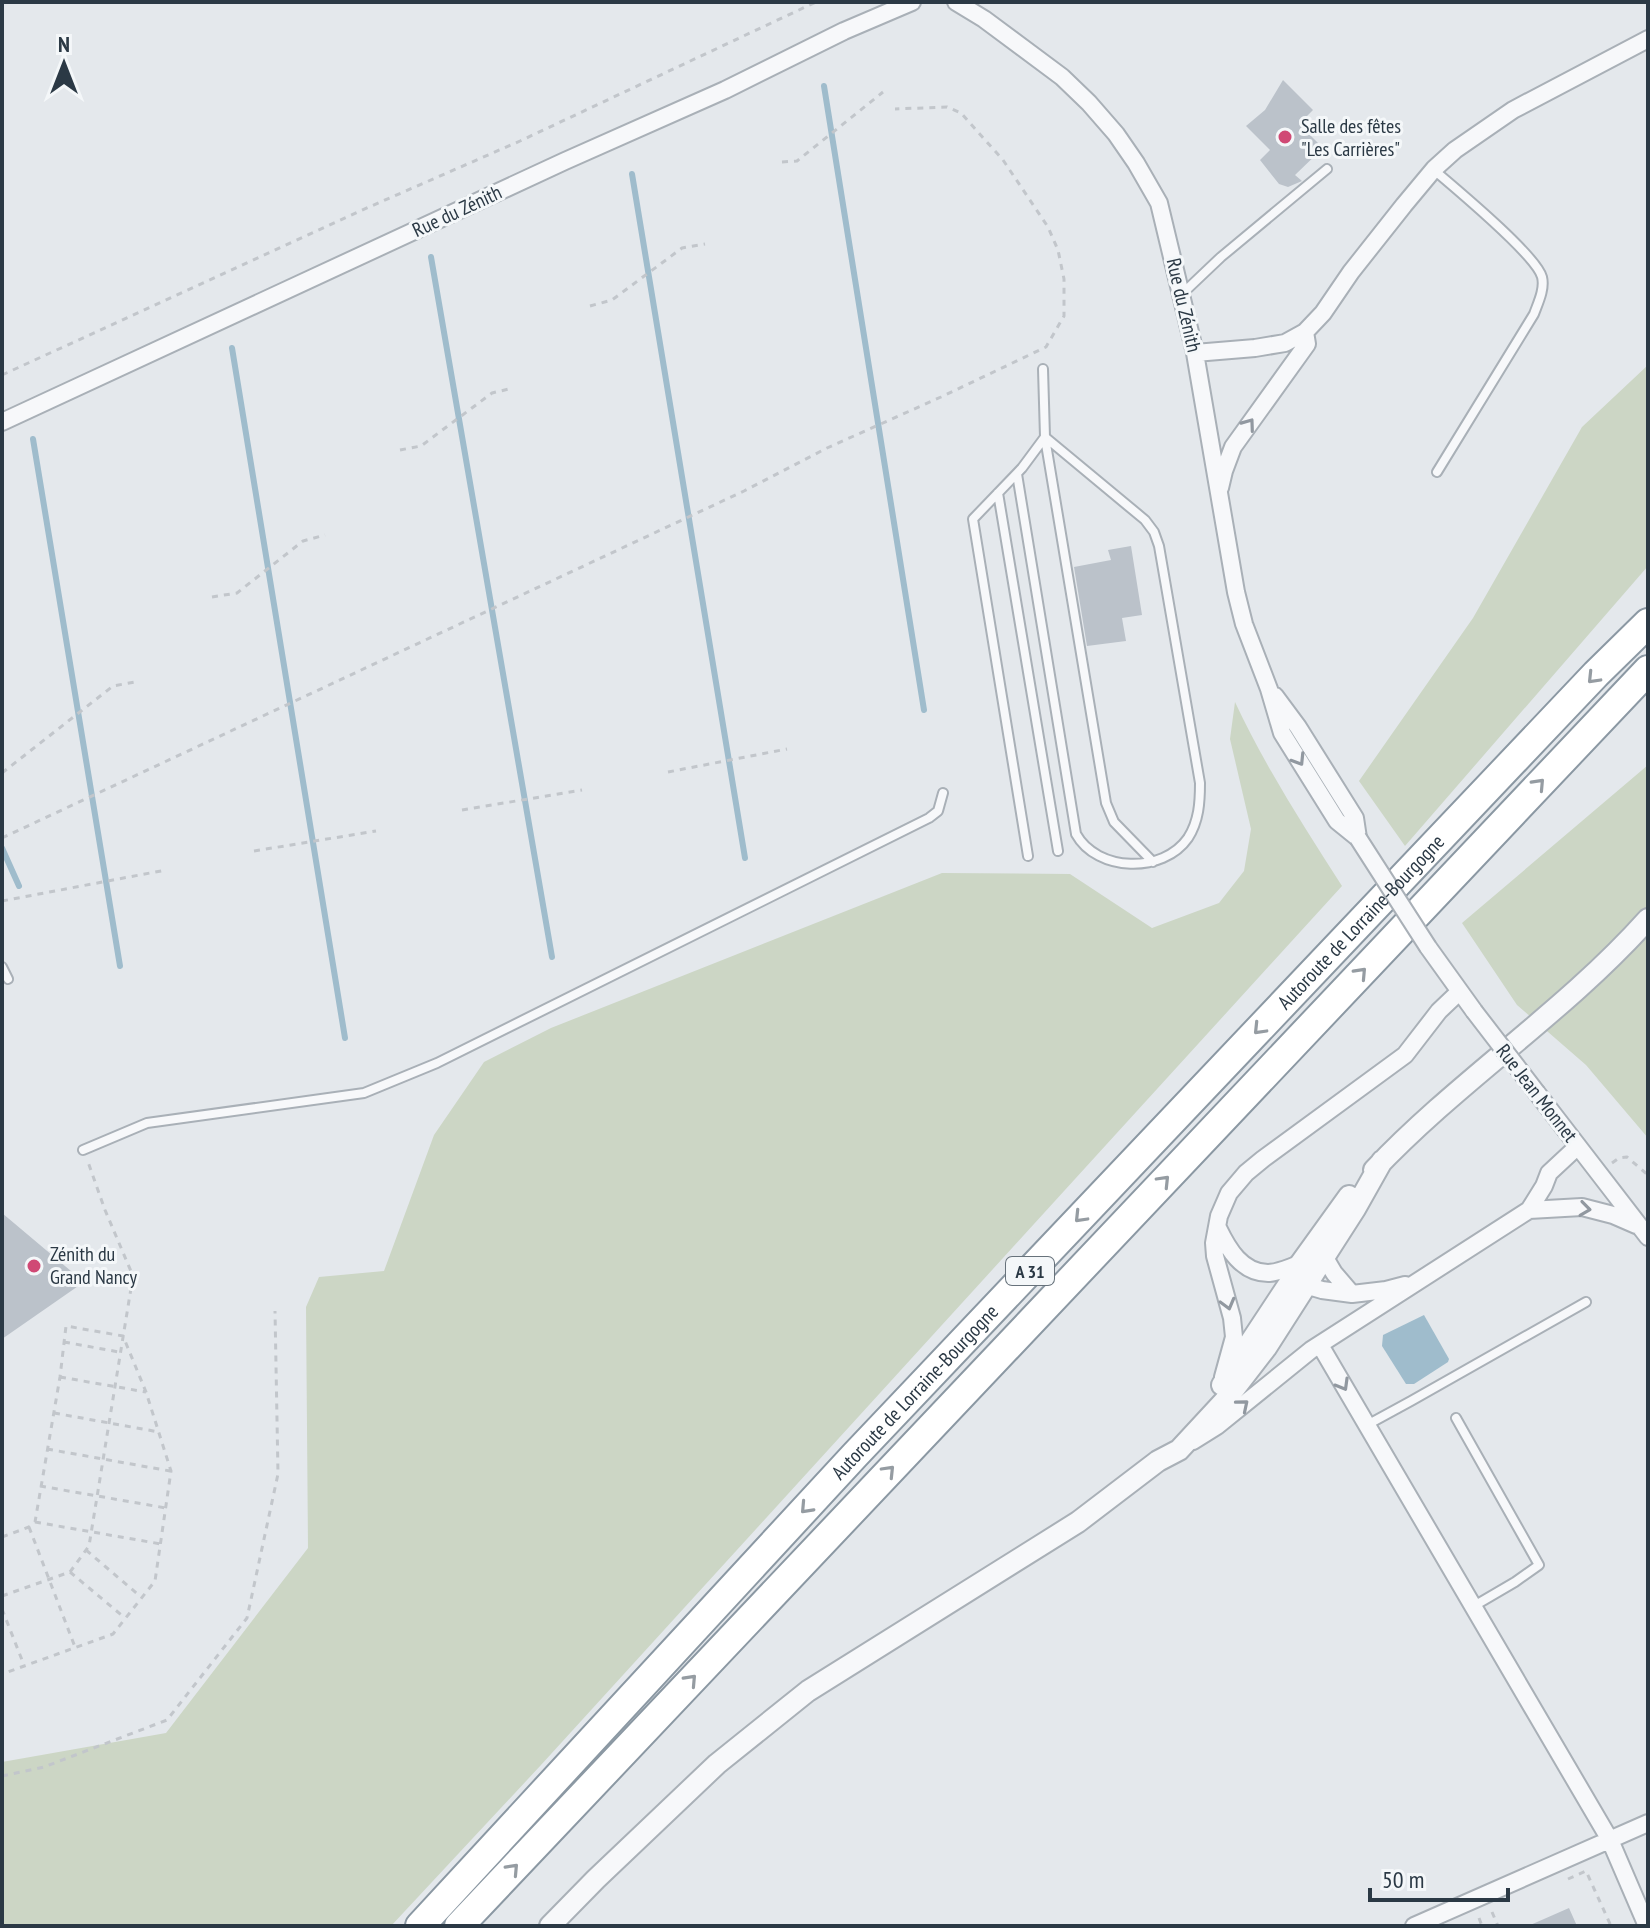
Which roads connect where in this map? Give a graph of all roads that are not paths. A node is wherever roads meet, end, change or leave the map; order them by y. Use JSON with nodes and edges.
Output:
{"nodes":[{"id":1,"x":912,"y":2,"type":"edge"},
{"id":2,"x":956,"y":2,"type":"edge"},
{"id":3,"x":1648,"y":39,"type":"edge"},
{"id":4,"x":1327,"y":169,"type":"dead end"},
{"id":5,"x":1434,"y":169,"type":"junction"},
{"id":6,"x":1181,"y":295,"type":"junction"},
{"id":7,"x":1305,"y":332,"type":"junction"},
{"id":8,"x":1195,"y":353,"type":"junction"},
{"id":9,"x":1043,"y":369,"type":"dead end"},
{"id":10,"x":2,"y":422,"type":"edge"},
{"id":11,"x":1045,"y":437,"type":"junction"},
{"id":12,"x":1437,"y":472,"type":"dead end"},
{"id":13,"x":1017,"y":474,"type":"junction"},
{"id":14,"x":998,"y":493,"type":"junction"},
{"id":15,"x":1219,"y":495,"type":"junction"},
{"id":16,"x":1648,"y":623,"type":"edge"},
{"id":17,"x":1648,"y":670,"type":"edge"},
{"id":18,"x":943,"y":793,"type":"dead end"},
{"id":19,"x":1058,"y":851,"type":"dead end"},
{"id":20,"x":1028,"y":856,"type":"dead end"},
{"id":21,"x":1153,"y":862,"type":"junction"},
{"id":22,"x":1648,"y":919,"type":"edge"},
{"id":23,"x":1428,"y":947,"type":"joint"},
{"id":24,"x":2,"y":967,"type":"edge"},
{"id":25,"x":8,"y":979,"type":"dead end"},
{"id":26,"x":1459,"y":992,"type":"junction"},
{"id":27,"x":1578,"y":1146,"type":"junction"},
{"id":28,"x":83,"y":1150,"type":"road end"},
{"id":29,"x":1382,"y":1161,"type":"junction"},
{"id":30,"x":1529,"y":1210,"type":"junction"},
{"id":31,"x":1218,"y":1228,"type":"junction"},
{"id":32,"x":1644,"y":1232,"type":"edge"},
{"id":33,"x":1324,"y":1256,"type":"junction"},
{"id":34,"x":1300,"y":1264,"type":"junction"},
{"id":35,"x":1422,"y":1280,"type":"junction"},
{"id":36,"x":1296,"y":1285,"type":"junction"},
{"id":37,"x":1352,"y":1294,"type":"junction"},
{"id":38,"x":1586,"y":1302,"type":"dead end"},
{"id":39,"x":1320,"y":1345,"type":"junction"},
{"id":40,"x":1220,"y":1388,"type":"junction"},
{"id":41,"x":1456,"y":1418,"type":"dead end"},
{"id":42,"x":1366,"y":1425,"type":"junction"},
{"id":43,"x":1179,"y":1450,"type":"junction"},
{"id":44,"x":1158,"y":1461,"type":"junction"},
{"id":45,"x":1473,"y":1606,"type":"junction"},
{"id":46,"x":1648,"y":1823,"type":"edge"},
{"id":47,"x":1610,"y":1840,"type":"junction"},
{"id":48,"x":420,"y":1926,"type":"edge"},
{"id":49,"x":459,"y":1926,"type":"edge"},
{"id":50,"x":550,"y":1926,"type":"edge"},
{"id":51,"x":1414,"y":1926,"type":"edge"},
{"id":52,"x":1647,"y":1926,"type":"edge"}],
"edges":[{"from":1,"to":10,"type":"street","name":"Rue du Zénith"},
{"from":2,"to":6,"type":"street","name":"Rue du Zénith"},
{"from":3,"to":5,"type":"street"},
{"from":4,"to":6,"type":"lane"},
{"from":5,"to":7,"type":"street"},
{"from":5,"to":12,"type":"lane"},
{"from":6,"to":8,"type":"street","name":"Rue du Zénith"},
{"from":7,"to":8,"type":"street"},
{"from":15,"to":7,"type":"street","one_way":true},
{"from":8,"to":15,"type":"street","name":"Rue du Zénith"},
{"from":9,"to":11,"type":"lane"},
{"from":11,"to":13,"type":"lane"},
{"from":11,"to":21,"type":"lane"},
{"from":11,"to":21,"type":"lane"},
{"from":13,"to":14,"type":"lane"},
{"from":13,"to":21,"type":"lane"},
{"from":14,"to":19,"type":"lane"},
{"from":14,"to":20,"type":"lane"},
{"from":15,"to":23,"type":"street","name":"Rue du Zénith","bridge":true},
{"from":16,"to":48,"type":"highway","name":"Autoroute de Lorraine-Bourgogne","number":"A 31","one_way":true},
{"from":49,"to":17,"type":"highway","name":"Autoroute de Lorraine-Bourgogne","number":"A 31","one_way":true},
{"from":18,"to":28,"type":"lane"},
{"from":22,"to":29,"type":"street"},
{"from":23,"to":26,"type":"street","name":"Rue Jean Monnet"},
{"from":24,"to":25,"type":"lane"},
{"from":26,"to":27,"type":"street","name":"Rue Jean Monnet","bridge":true},
{"from":26,"to":31,"type":"street"},
{"from":27,"to":30,"type":"street"},
{"from":27,"to":32,"type":"street","name":"Rue Jean Monnet"},
{"from":29,"to":33,"type":"street"},
{"from":29,"to":34,"type":"street"},
{"from":30,"to":32,"type":"street","one_way":true},
{"from":30,"to":35,"type":"street"},
{"from":31,"to":34,"type":"street"},
{"from":31,"to":40,"type":"street","one_way":true},
{"from":33,"to":36,"type":"street"},
{"from":33,"to":37,"type":"street"},
{"from":34,"to":36,"type":"street"},
{"from":35,"to":37,"type":"street"},
{"from":35,"to":39,"type":"street"},
{"from":36,"to":37,"type":"street"},
{"from":36,"to":40,"type":"street"},
{"from":36,"to":43,"type":"street"},
{"from":38,"to":42,"type":"lane"},
{"from":39,"to":42,"type":"street","one_way":true},
{"from":43,"to":39,"type":"street","one_way":true},
{"from":40,"to":44,"type":"street"},
{"from":41,"to":45,"type":"lane"},
{"from":42,"to":45,"type":"street"},
{"from":43,"to":44,"type":"street"},
{"from":44,"to":50,"type":"street"},
{"from":45,"to":47,"type":"street"},
{"from":46,"to":47,"type":"street"},
{"from":47,"to":51,"type":"street"},
{"from":47,"to":52,"type":"street"}]}
